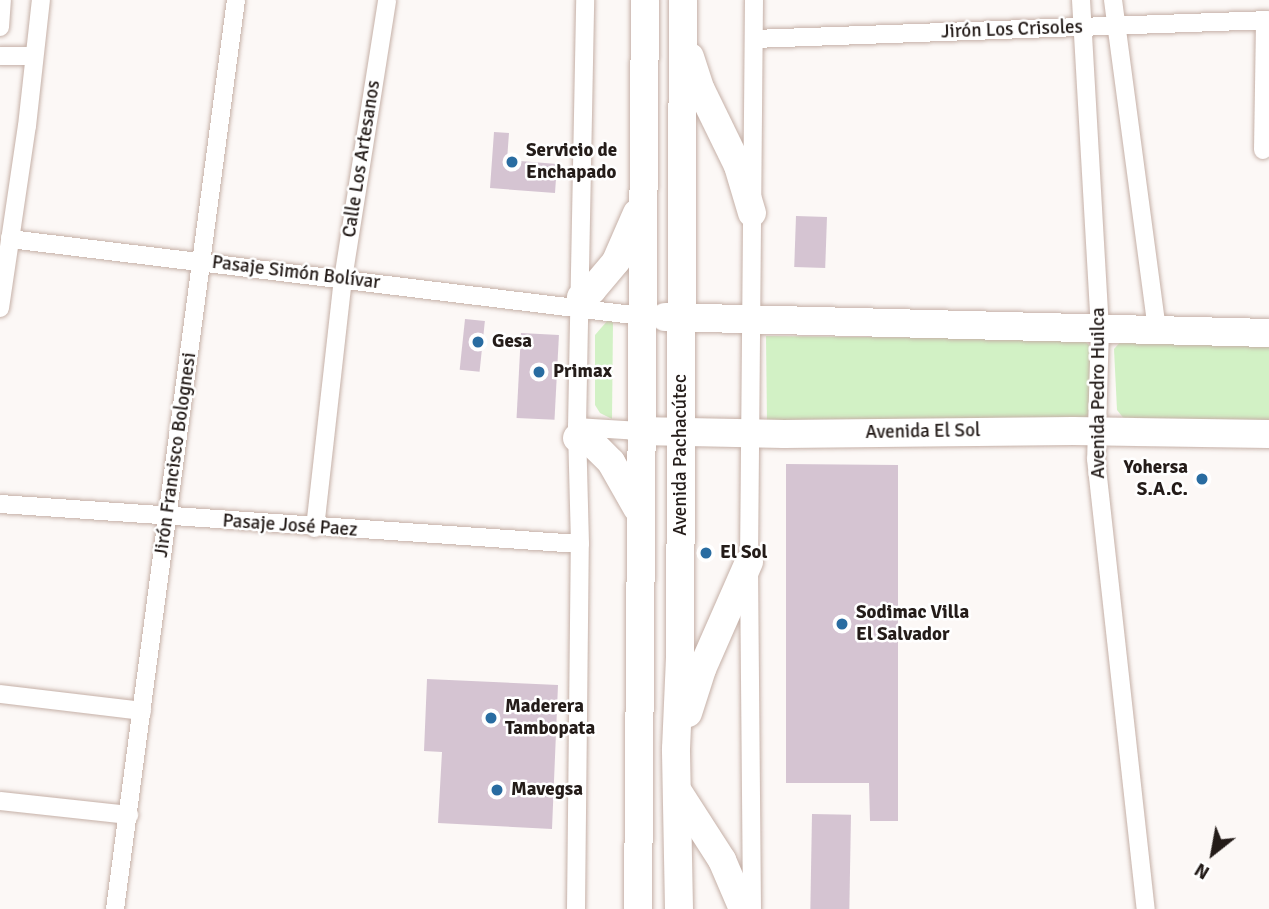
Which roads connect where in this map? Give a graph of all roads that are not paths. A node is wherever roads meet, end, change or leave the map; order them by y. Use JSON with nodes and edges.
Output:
{"nodes":[{"id":1,"x":2,"y":0,"type":"edge"},
{"id":2,"x":41,"y":0,"type":"edge"},
{"id":3,"x":236,"y":0,"type":"edge"},
{"id":4,"x":387,"y":0,"type":"edge"},
{"id":5,"x":584,"y":0,"type":"edge"},
{"id":6,"x":645,"y":0,"type":"edge"},
{"id":7,"x":683,"y":0,"type":"edge"},
{"id":8,"x":754,"y":0,"type":"edge"},
{"id":9,"x":1081,"y":0,"type":"edge"},
{"id":10,"x":1113,"y":0,"type":"edge"},
{"id":11,"x":1267,"y":20,"type":"edge"},
{"id":12,"x":1116,"y":24,"type":"junction"},
{"id":13,"x":0,"y":27,"type":"edge"},
{"id":14,"x":1084,"y":28,"type":"junction"},
{"id":15,"x":683,"y":36,"type":"junction"},
{"id":16,"x":754,"y":39,"type":"junction"},
{"id":17,"x":0,"y":56,"type":"edge"},
{"id":18,"x":33,"y":56,"type":"junction"},
{"id":19,"x":1263,"y":150,"type":"dead end"},
{"id":20,"x":642,"y":197,"type":"junction"},
{"id":21,"x":752,"y":213,"type":"junction"},
{"id":22,"x":10,"y":239,"type":"junction"},
{"id":23,"x":201,"y":261,"type":"junction"},
{"id":24,"x":344,"y":279,"type":"junction"},
{"id":25,"x":581,"y":303,"type":"junction"},
{"id":26,"x":0,"y":308,"type":"edge"},
{"id":27,"x":641,"y":316,"type":"junction"},
{"id":28,"x":681,"y":318,"type":"junction"},
{"id":29,"x":751,"y":321,"type":"junction"},
{"id":30,"x":1100,"y":328,"type":"junction"},
{"id":31,"x":1157,"y":329,"type":"junction"},
{"id":32,"x":1269,"y":333,"type":"edge"},
{"id":33,"x":639,"y":431,"type":"junction"},
{"id":34,"x":1099,"y":431,"type":"junction"},
{"id":35,"x":577,"y":432,"type":"junction"},
{"id":36,"x":681,"y":432,"type":"junction"},
{"id":37,"x":751,"y":434,"type":"junction"},
{"id":38,"x":1269,"y":434,"type":"edge"},
{"id":39,"x":0,"y":504,"type":"edge"},
{"id":40,"x":167,"y":517,"type":"junction"},
{"id":41,"x":642,"y":527,"type":"junction"},
{"id":42,"x":315,"y":528,"type":"junction"},
{"id":43,"x":580,"y":544,"type":"junction"},
{"id":44,"x":749,"y":562,"type":"junction"},
{"id":45,"x":0,"y":694,"type":"edge"},
{"id":46,"x":142,"y":711,"type":"junction"},
{"id":47,"x":676,"y":749,"type":"junction"},
{"id":48,"x":679,"y":793,"type":"junction"},
{"id":49,"x":0,"y":801,"type":"edge"},
{"id":50,"x":129,"y":815,"type":"junction"},
{"id":51,"x":638,"y":842,"type":"junction"},
{"id":52,"x":115,"y":909,"type":"edge"},
{"id":53,"x":576,"y":909,"type":"edge"},
{"id":54,"x":622,"y":909,"type":"edge"},
{"id":55,"x":638,"y":909,"type":"edge"},
{"id":56,"x":679,"y":909,"type":"edge"},
{"id":57,"x":743,"y":909,"type":"edge"},
{"id":58,"x":752,"y":909,"type":"edge"},
{"id":59,"x":1146,"y":909,"type":"edge"}],
"edges":[{"from":1,"to":13,"type":"street"},
{"from":2,"to":18,"type":"street"},
{"from":3,"to":23,"type":"street","name":"Jirón Francisco Bolognesi"},
{"from":4,"to":24,"type":"street","name":"Calle Los Artesanos"},
{"from":5,"to":25,"type":"street"},
{"from":6,"to":20,"type":"main road","name":"Avenida Pachacútec"},
{"from":7,"to":15,"type":"main road","name":"Avenida Pachacútec"},
{"from":8,"to":16,"type":"street"},
{"from":9,"to":14,"type":"street","name":"Avenida Pedro Huilca"},
{"from":10,"to":12,"type":"street"},
{"from":11,"to":12,"type":"street","name":"Jirón Los Crisoles"},
{"from":11,"to":19,"type":"street"},
{"from":12,"to":14,"type":"street","name":"Jirón Los Crisoles"},
{"from":12,"to":31,"type":"street"},
{"from":14,"to":16,"type":"street","name":"Jirón Los Crisoles"},
{"from":14,"to":30,"type":"street","name":"Avenida Pedro Huilca"},
{"from":15,"to":21,"type":"main road"},
{"from":15,"to":28,"type":"main road","name":"Avenida Pachacútec"},
{"from":16,"to":21,"type":"street"},
{"from":17,"to":18,"type":"street"},
{"from":18,"to":22,"type":"street"},
{"from":20,"to":25,"type":"main road"},
{"from":20,"to":27,"type":"main road","name":"Avenida Pachacútec"},
{"from":21,"to":29,"type":"street"},
{"from":22,"to":23,"type":"street","name":"Pasaje Simón Bolívar"},
{"from":22,"to":26,"type":"street"},
{"from":23,"to":24,"type":"street","name":"Pasaje Simón Bolívar"},
{"from":23,"to":40,"type":"street","name":"Jirón Francisco Bolognesi"},
{"from":24,"to":25,"type":"street","name":"Pasaje Simón Bolívar"},
{"from":24,"to":42,"type":"street","name":"Calle Los Artesanos"},
{"from":25,"to":27,"type":"street"},
{"from":25,"to":35,"type":"street"},
{"from":27,"to":28,"type":"main road"},
{"from":27,"to":33,"type":"main road","name":"Avenida Pachacútec"},
{"from":28,"to":29,"type":"main road"},
{"from":28,"to":36,"type":"main road","name":"Avenida Pachacútec"},
{"from":29,"to":30,"type":"main road"},
{"from":29,"to":37,"type":"street"},
{"from":30,"to":31,"type":"main road"},
{"from":30,"to":34,"type":"street","name":"Avenida Pedro Huilca"},
{"from":31,"to":32,"type":"main road"},
{"from":33,"to":35,"type":"street","name":"Avenida El Sol"},
{"from":33,"to":36,"type":"main road","name":"Avenida El Sol"},
{"from":33,"to":41,"type":"main road","name":"Avenida Pachacútec"},
{"from":34,"to":37,"type":"main road","name":"Avenida El Sol"},
{"from":34,"to":38,"type":"main road","name":"Avenida El Sol"},
{"from":34,"to":59,"type":"street","name":"Avenida Pedro Huilca"},
{"from":35,"to":41,"type":"main road"},
{"from":35,"to":43,"type":"street"},
{"from":36,"to":37,"type":"main road","name":"Avenida El Sol"},
{"from":36,"to":47,"type":"main road","name":"Avenida Pachacútec"},
{"from":37,"to":44,"type":"street"},
{"from":39,"to":40,"type":"street","name":"Pasaje José Paez"},
{"from":40,"to":42,"type":"street","name":"Pasaje José Paez"},
{"from":40,"to":46,"type":"street","name":"Jirón Francisco Bolognesi"},
{"from":41,"to":51,"type":"main road","name":"Avenida Pachacútec"},
{"from":42,"to":43,"type":"street","name":"Pasaje José Paez"},
{"from":43,"to":53,"type":"street"},
{"from":44,"to":47,"type":"main road"},
{"from":44,"to":58,"type":"street"},
{"from":45,"to":46,"type":"street"},
{"from":46,"to":50,"type":"street","name":"Jirón Francisco Bolognesi"},
{"from":47,"to":48,"type":"main road","name":"Avenida Pachacútec"},
{"from":48,"to":56,"type":"main road","name":"Avenida Pachacútec"},
{"from":48,"to":57,"type":"main road"},
{"from":49,"to":50,"type":"street"},
{"from":50,"to":52,"type":"street","name":"Jirón Francisco Bolognesi"},
{"from":51,"to":54,"type":"main road"},
{"from":51,"to":55,"type":"main road","name":"Avenida Pachacútec"}]}
